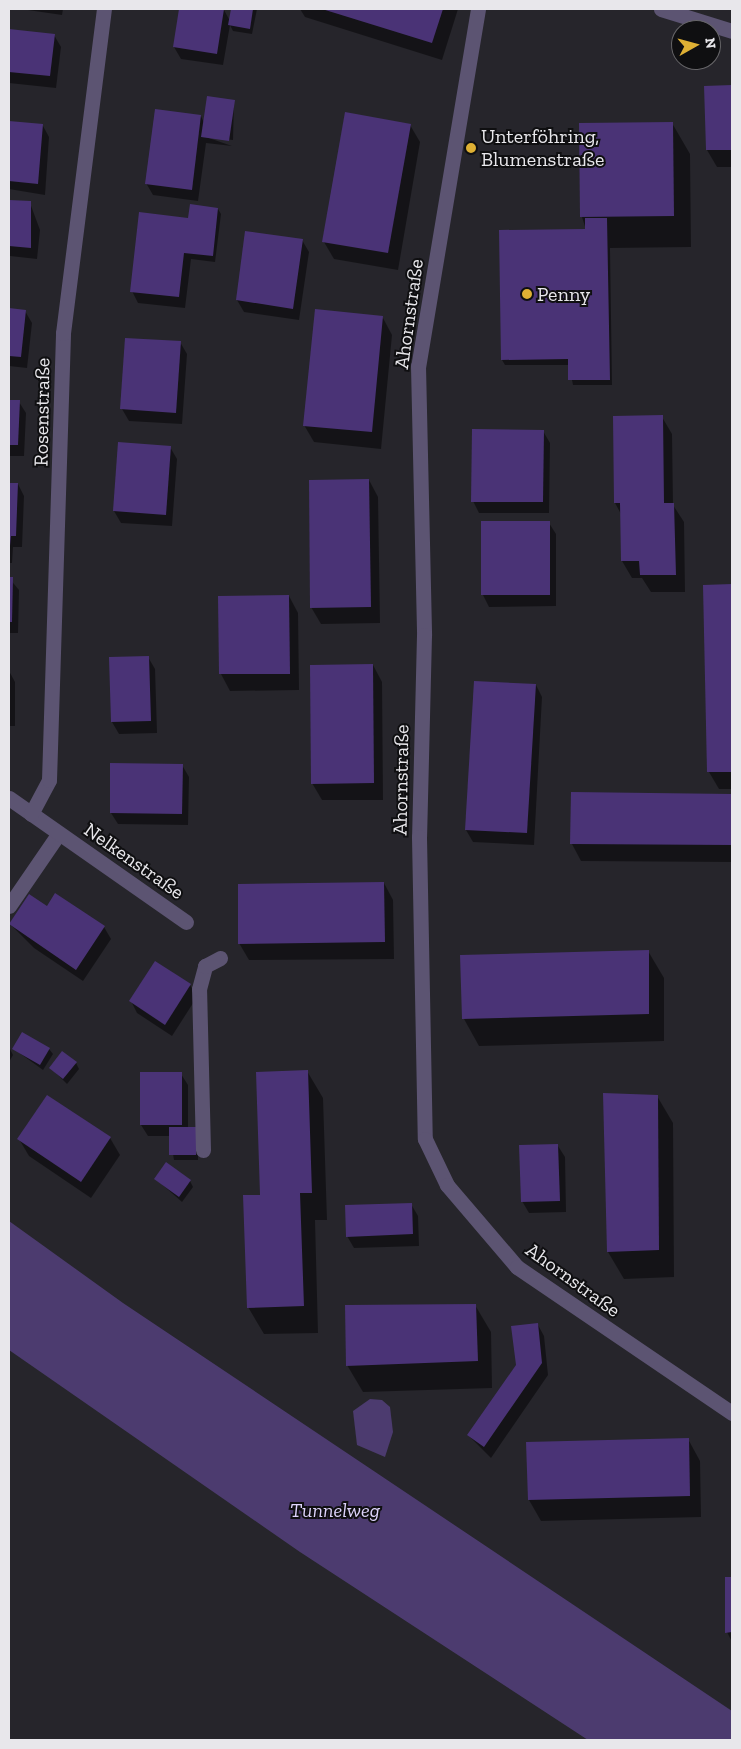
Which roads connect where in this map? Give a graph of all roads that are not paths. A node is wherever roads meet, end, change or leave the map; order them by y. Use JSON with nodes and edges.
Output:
{"nodes":[{"id":1,"x":104,"y":9,"type":"edge"},
{"id":2,"x":478,"y":9,"type":"edge"},
{"id":3,"x":661,"y":9,"type":"edge"},
{"id":4,"x":732,"y":30,"type":"edge"},
{"id":5,"x":9,"y":798,"type":"edge"},
{"id":6,"x":31,"y":814,"type":"junction"},
{"id":7,"x":60,"y":834,"type":"junction"},
{"id":8,"x":9,"y":906,"type":"edge"},
{"id":9,"x":186,"y":922,"type":"dead end"},
{"id":10,"x":220,"y":958,"type":"dead end"},
{"id":11,"x":203,"y":1150,"type":"dead end"},
{"id":12,"x":732,"y":1413,"type":"edge"}],
"edges":[{"from":1,"to":6,"type":"street","name":"Rosenstraße"},
{"from":2,"to":12,"type":"street","name":"Ahornstraße"},
{"from":3,"to":4,"type":"street"},
{"from":5,"to":6,"type":"street","name":"Nelkenstraße"},
{"from":6,"to":7,"type":"street","name":"Nelkenstraße"},
{"from":7,"to":8,"type":"street","name":"Nelkenstraße"},
{"from":7,"to":9,"type":"street","name":"Nelkenstraße"},
{"from":10,"to":11,"type":"street"}]}
